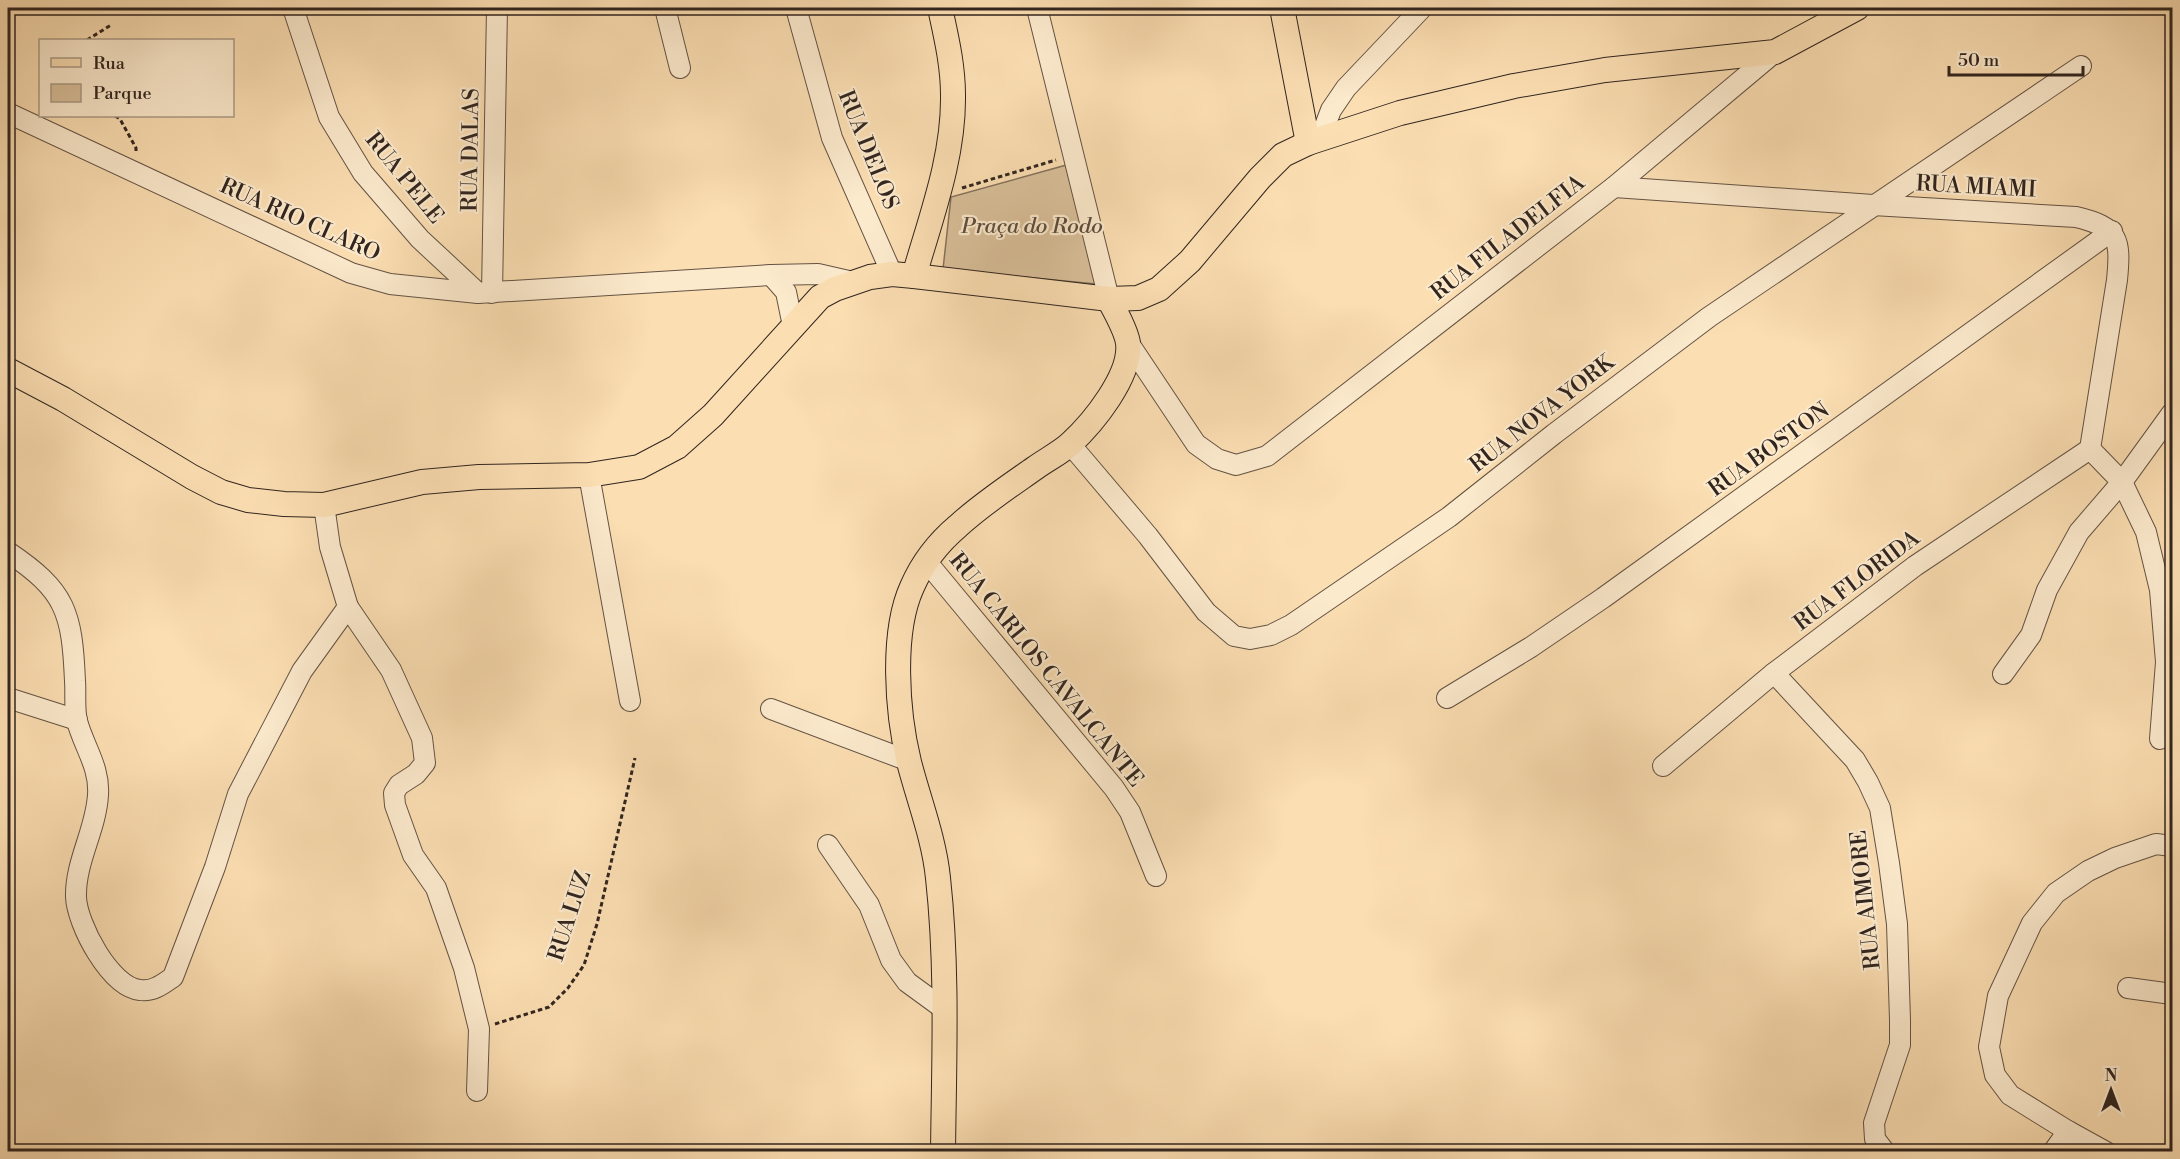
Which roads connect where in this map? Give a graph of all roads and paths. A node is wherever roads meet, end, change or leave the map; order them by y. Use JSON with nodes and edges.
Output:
{"nodes":[{"id":1,"x":294,"y":8,"type":"edge"},
{"id":2,"x":497,"y":8,"type":"edge"},
{"id":3,"x":665,"y":8,"type":"edge"},
{"id":4,"x":796,"y":8,"type":"edge"},
{"id":5,"x":940,"y":8,"type":"edge"},
{"id":6,"x":1037,"y":8,"type":"edge"},
{"id":7,"x":1282,"y":8,"type":"edge"},
{"id":8,"x":1422,"y":8,"type":"edge"},
{"id":9,"x":1857,"y":8,"type":"edge"},
{"id":10,"x":111,"y":25,"type":"dead end"},
{"id":11,"x":89,"y":39,"type":"edge"},
{"id":12,"x":1775,"y":52,"type":"junction"},
{"id":13,"x":2081,"y":66,"type":"dead end"},
{"id":14,"x":680,"y":68,"type":"dead end"},
{"id":15,"x":8,"y":113,"type":"edge"},
{"id":16,"x":117,"y":117,"type":"edge"},
{"id":17,"x":1314,"y":141,"type":"junction"},
{"id":18,"x":1073,"y":155,"type":"junction"},
{"id":19,"x":131,"y":171,"type":"junction"},
{"id":20,"x":1614,"y":187,"type":"junction"},
{"id":21,"x":940,"y":194,"type":"junction"},
{"id":22,"x":1873,"y":205,"type":"junction"},
{"id":23,"x":2112,"y":231,"type":"junction"},
{"id":24,"x":771,"y":275,"type":"junction"},
{"id":25,"x":903,"y":275,"type":"junction"},
{"id":26,"x":853,"y":282,"type":"junction"},
{"id":27,"x":485,"y":293,"type":"junction"},
{"id":28,"x":1109,"y":299,"type":"junction"},
{"id":29,"x":793,"y":326,"type":"junction"},
{"id":30,"x":1128,"y":342,"type":"junction"},
{"id":31,"x":8,"y":370,"type":"edge"},
{"id":32,"x":2172,"y":413,"type":"edge"},
{"id":33,"x":1070,"y":444,"type":"junction"},
{"id":34,"x":2090,"y":449,"type":"junction"},
{"id":35,"x":589,"y":475,"type":"junction"},
{"id":36,"x":2122,"y":482,"type":"junction"},
{"id":37,"x":324,"y":505,"type":"junction"},
{"id":38,"x":8,"y":552,"type":"edge"},
{"id":39,"x":927,"y":561,"type":"junction"},
{"id":40,"x":348,"y":607,"type":"junction"},
{"id":41,"x":1774,"y":673,"type":"junction"},
{"id":42,"x":2003,"y":674,"type":"dead end"},
{"id":43,"x":8,"y":698,"type":"edge"},
{"id":44,"x":1447,"y":698,"type":"dead end"},
{"id":45,"x":630,"y":700,"type":"dead end"},
{"id":46,"x":771,"y":710,"type":"dead end"},
{"id":47,"x":77,"y":720,"type":"junction"},
{"id":48,"x":2160,"y":740,"type":"dead end"},
{"id":49,"x":635,"y":758,"type":"dead end"},
{"id":50,"x":909,"y":760,"type":"junction"},
{"id":51,"x":1663,"y":766,"type":"dead end"},
{"id":52,"x":828,"y":845,"type":"dead end"},
{"id":53,"x":2172,"y":846,"type":"edge"},
{"id":54,"x":1156,"y":876,"type":"dead end"},
{"id":55,"x":2128,"y":988,"type":"dead end"},
{"id":56,"x":2172,"y":994,"type":"edge"},
{"id":57,"x":944,"y":1009,"type":"junction"},
{"id":58,"x":479,"y":1029,"type":"junction"},
{"id":59,"x":477,"y":1091,"type":"dead end"},
{"id":60,"x":2068,"y":1131,"type":"junction"},
{"id":61,"x":943,"y":1152,"type":"edge"},
{"id":62,"x":1885,"y":1152,"type":"edge"},
{"id":63,"x":2053,"y":1152,"type":"edge"},
{"id":64,"x":2106,"y":1152,"type":"edge"}],
"edges":[{"from":1,"to":27,"type":"street","name":"RUA PELE"},
{"from":2,"to":27,"type":"street","name":"RUA DALAS"},
{"from":3,"to":14,"type":"street"},
{"from":4,"to":25,"type":"street","name":"RUA DELOS"},
{"from":5,"to":21,"type":"main road"},
{"from":6,"to":18,"type":"street"},
{"from":7,"to":17,"type":"main road"},
{"from":8,"to":17,"type":"street"},
{"from":9,"to":12,"type":"main road"},
{"from":10,"to":11,"type":"path"},
{"from":12,"to":17,"type":"main road"},
{"from":12,"to":20,"type":"street","name":"RUA FILADELFIA"},
{"from":13,"to":22,"type":"street","name":"RUA NOVA YORK"},
{"from":15,"to":19,"type":"street","name":"RUA RIO CLARO"},
{"from":16,"to":19,"type":"path"},
{"from":17,"to":28,"type":"main road"},
{"from":18,"to":21,"type":"path"},
{"from":18,"to":28,"type":"street"},
{"from":19,"to":27,"type":"street","name":"RUA RIO CLARO"},
{"from":20,"to":22,"type":"street","name":"RUA MIAMI"},
{"from":20,"to":30,"type":"street","name":"RUA FILADELFIA"},
{"from":21,"to":25,"type":"main road"},
{"from":22,"to":23,"type":"street","name":"RUA MIAMI"},
{"from":22,"to":33,"type":"street","name":"RUA NOVA YORK"},
{"from":23,"to":34,"type":"street"},
{"from":23,"to":44,"type":"street","name":"RUA BOSTON"},
{"from":24,"to":26,"type":"street","name":"RUA RIO CLARO"},
{"from":24,"to":27,"type":"street","name":"RUA RIO CLARO"},
{"from":24,"to":29,"type":"street"},
{"from":25,"to":26,"type":"main road"},
{"from":25,"to":28,"type":"main road"},
{"from":26,"to":29,"type":"main road"},
{"from":28,"to":30,"type":"main road"},
{"from":29,"to":35,"type":"main road"},
{"from":30,"to":33,"type":"main road"},
{"from":31,"to":37,"type":"main road"},
{"from":32,"to":36,"type":"street"},
{"from":33,"to":39,"type":"main road"},
{"from":34,"to":36,"type":"street"},
{"from":34,"to":41,"type":"street","name":"RUA FLORIDA"},
{"from":35,"to":37,"type":"main road"},
{"from":35,"to":45,"type":"street"},
{"from":36,"to":42,"type":"street"},
{"from":36,"to":48,"type":"street"},
{"from":37,"to":40,"type":"street"},
{"from":38,"to":47,"type":"street"},
{"from":39,"to":50,"type":"main road"},
{"from":39,"to":54,"type":"street","name":"RUA CARLOS CAVALCANTE"},
{"from":40,"to":47,"type":"street"},
{"from":40,"to":58,"type":"street"},
{"from":41,"to":51,"type":"street","name":"RUA FLORIDA"},
{"from":41,"to":62,"type":"street","name":"RUA AIMORE"},
{"from":43,"to":47,"type":"street"},
{"from":46,"to":50,"type":"street"},
{"from":49,"to":58,"type":"path","name":"RUA LUZ"},
{"from":50,"to":57,"type":"main road"},
{"from":52,"to":57,"type":"street"},
{"from":53,"to":60,"type":"street"},
{"from":55,"to":56,"type":"street"},
{"from":57,"to":61,"type":"main road"},
{"from":58,"to":59,"type":"street"},
{"from":60,"to":63,"type":"street"},
{"from":60,"to":64,"type":"street"}]}
